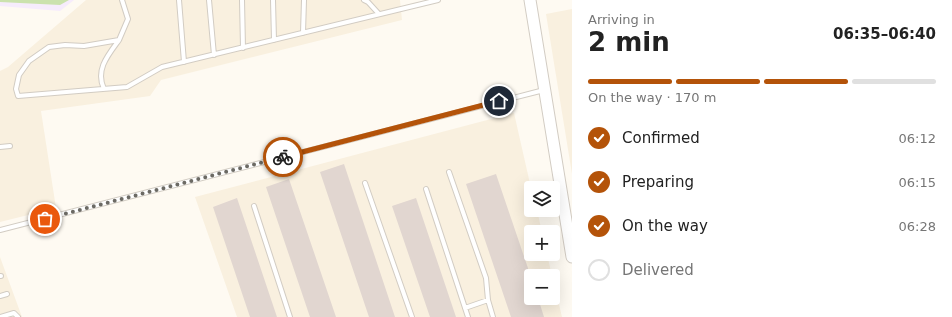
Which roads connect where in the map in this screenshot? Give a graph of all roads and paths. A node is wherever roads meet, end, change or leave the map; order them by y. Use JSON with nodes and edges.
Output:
{"nodes":[{"id":1,"x":122,"y":0,"type":"edge"},
{"id":2,"x":179,"y":0,"type":"edge"},
{"id":3,"x":209,"y":0,"type":"edge"},
{"id":4,"x":242,"y":0,"type":"edge"},
{"id":5,"x":273,"y":0,"type":"edge"},
{"id":6,"x":304,"y":0,"type":"edge"},
{"id":7,"x":364,"y":0,"type":"edge"},
{"id":8,"x":438,"y":0,"type":"edge"},
{"id":9,"x":530,"y":0,"type":"edge"},
{"id":10,"x":379,"y":14,"type":"junction"},
{"id":11,"x":303,"y":33,"type":"junction"},
{"id":12,"x":119,"y":40,"type":"junction"},
{"id":13,"x":274,"y":40,"type":"junction"},
{"id":14,"x":243,"y":48,"type":"junction"},
{"id":15,"x":214,"y":55,"type":"junction"},
{"id":16,"x":184,"y":62,"type":"junction"},
{"id":17,"x":104,"y":89,"type":"junction"},
{"id":18,"x":545,"y":90,"type":"junction"},
{"id":19,"x":10,"y":146,"type":"dead end"},
{"id":20,"x":0,"y":147,"type":"edge"},
{"id":21,"x":449,"y":172,"type":"dead end"},
{"id":22,"x":365,"y":183,"type":"dead end"},
{"id":23,"x":426,"y":189,"type":"dead end"},
{"id":24,"x":254,"y":206,"type":"dead end"},
{"id":25,"x":0,"y":230,"type":"edge"},
{"id":26,"x":572,"y":257,"type":"edge"},
{"id":27,"x":7,"y":294,"type":"dead end"},
{"id":28,"x":0,"y":296,"type":"edge"},
{"id":29,"x":488,"y":300,"type":"junction"},
{"id":30,"x":465,"y":308,"type":"junction"},
{"id":31,"x":0,"y":316,"type":"edge"},
{"id":32,"x":18,"y":317,"type":"edge"},
{"id":33,"x":290,"y":317,"type":"edge"},
{"id":34,"x":412,"y":317,"type":"edge"},
{"id":35,"x":468,"y":317,"type":"edge"},
{"id":36,"x":493,"y":317,"type":"edge"}],
"edges":[{"from":1,"to":12,"type":"lane"},
{"from":2,"to":16,"type":"lane"},
{"from":3,"to":15,"type":"lane"},
{"from":4,"to":14,"type":"lane"},
{"from":5,"to":13,"type":"lane"},
{"from":6,"to":11,"type":"lane"},
{"from":7,"to":10,"type":"lane"},
{"from":8,"to":10,"type":"lane"},
{"from":9,"to":18,"type":"main road"},
{"from":10,"to":11,"type":"lane"},
{"from":11,"to":13,"type":"lane"},
{"from":12,"to":17,"type":"lane"},
{"from":12,"to":17,"type":"lane"},
{"from":13,"to":14,"type":"lane"},
{"from":14,"to":15,"type":"lane"},
{"from":15,"to":16,"type":"lane"},
{"from":16,"to":17,"type":"lane"},
{"from":18,"to":25,"type":"lane"},
{"from":18,"to":26,"type":"main road"},
{"from":19,"to":20,"type":"lane"},
{"from":21,"to":29,"type":"lane"},
{"from":22,"to":34,"type":"lane"},
{"from":23,"to":30,"type":"lane"},
{"from":24,"to":33,"type":"lane"},
{"from":27,"to":28,"type":"lane"},
{"from":29,"to":30,"type":"lane"},
{"from":29,"to":36,"type":"lane"},
{"from":30,"to":35,"type":"lane"},
{"from":31,"to":32,"type":"lane"}]}
